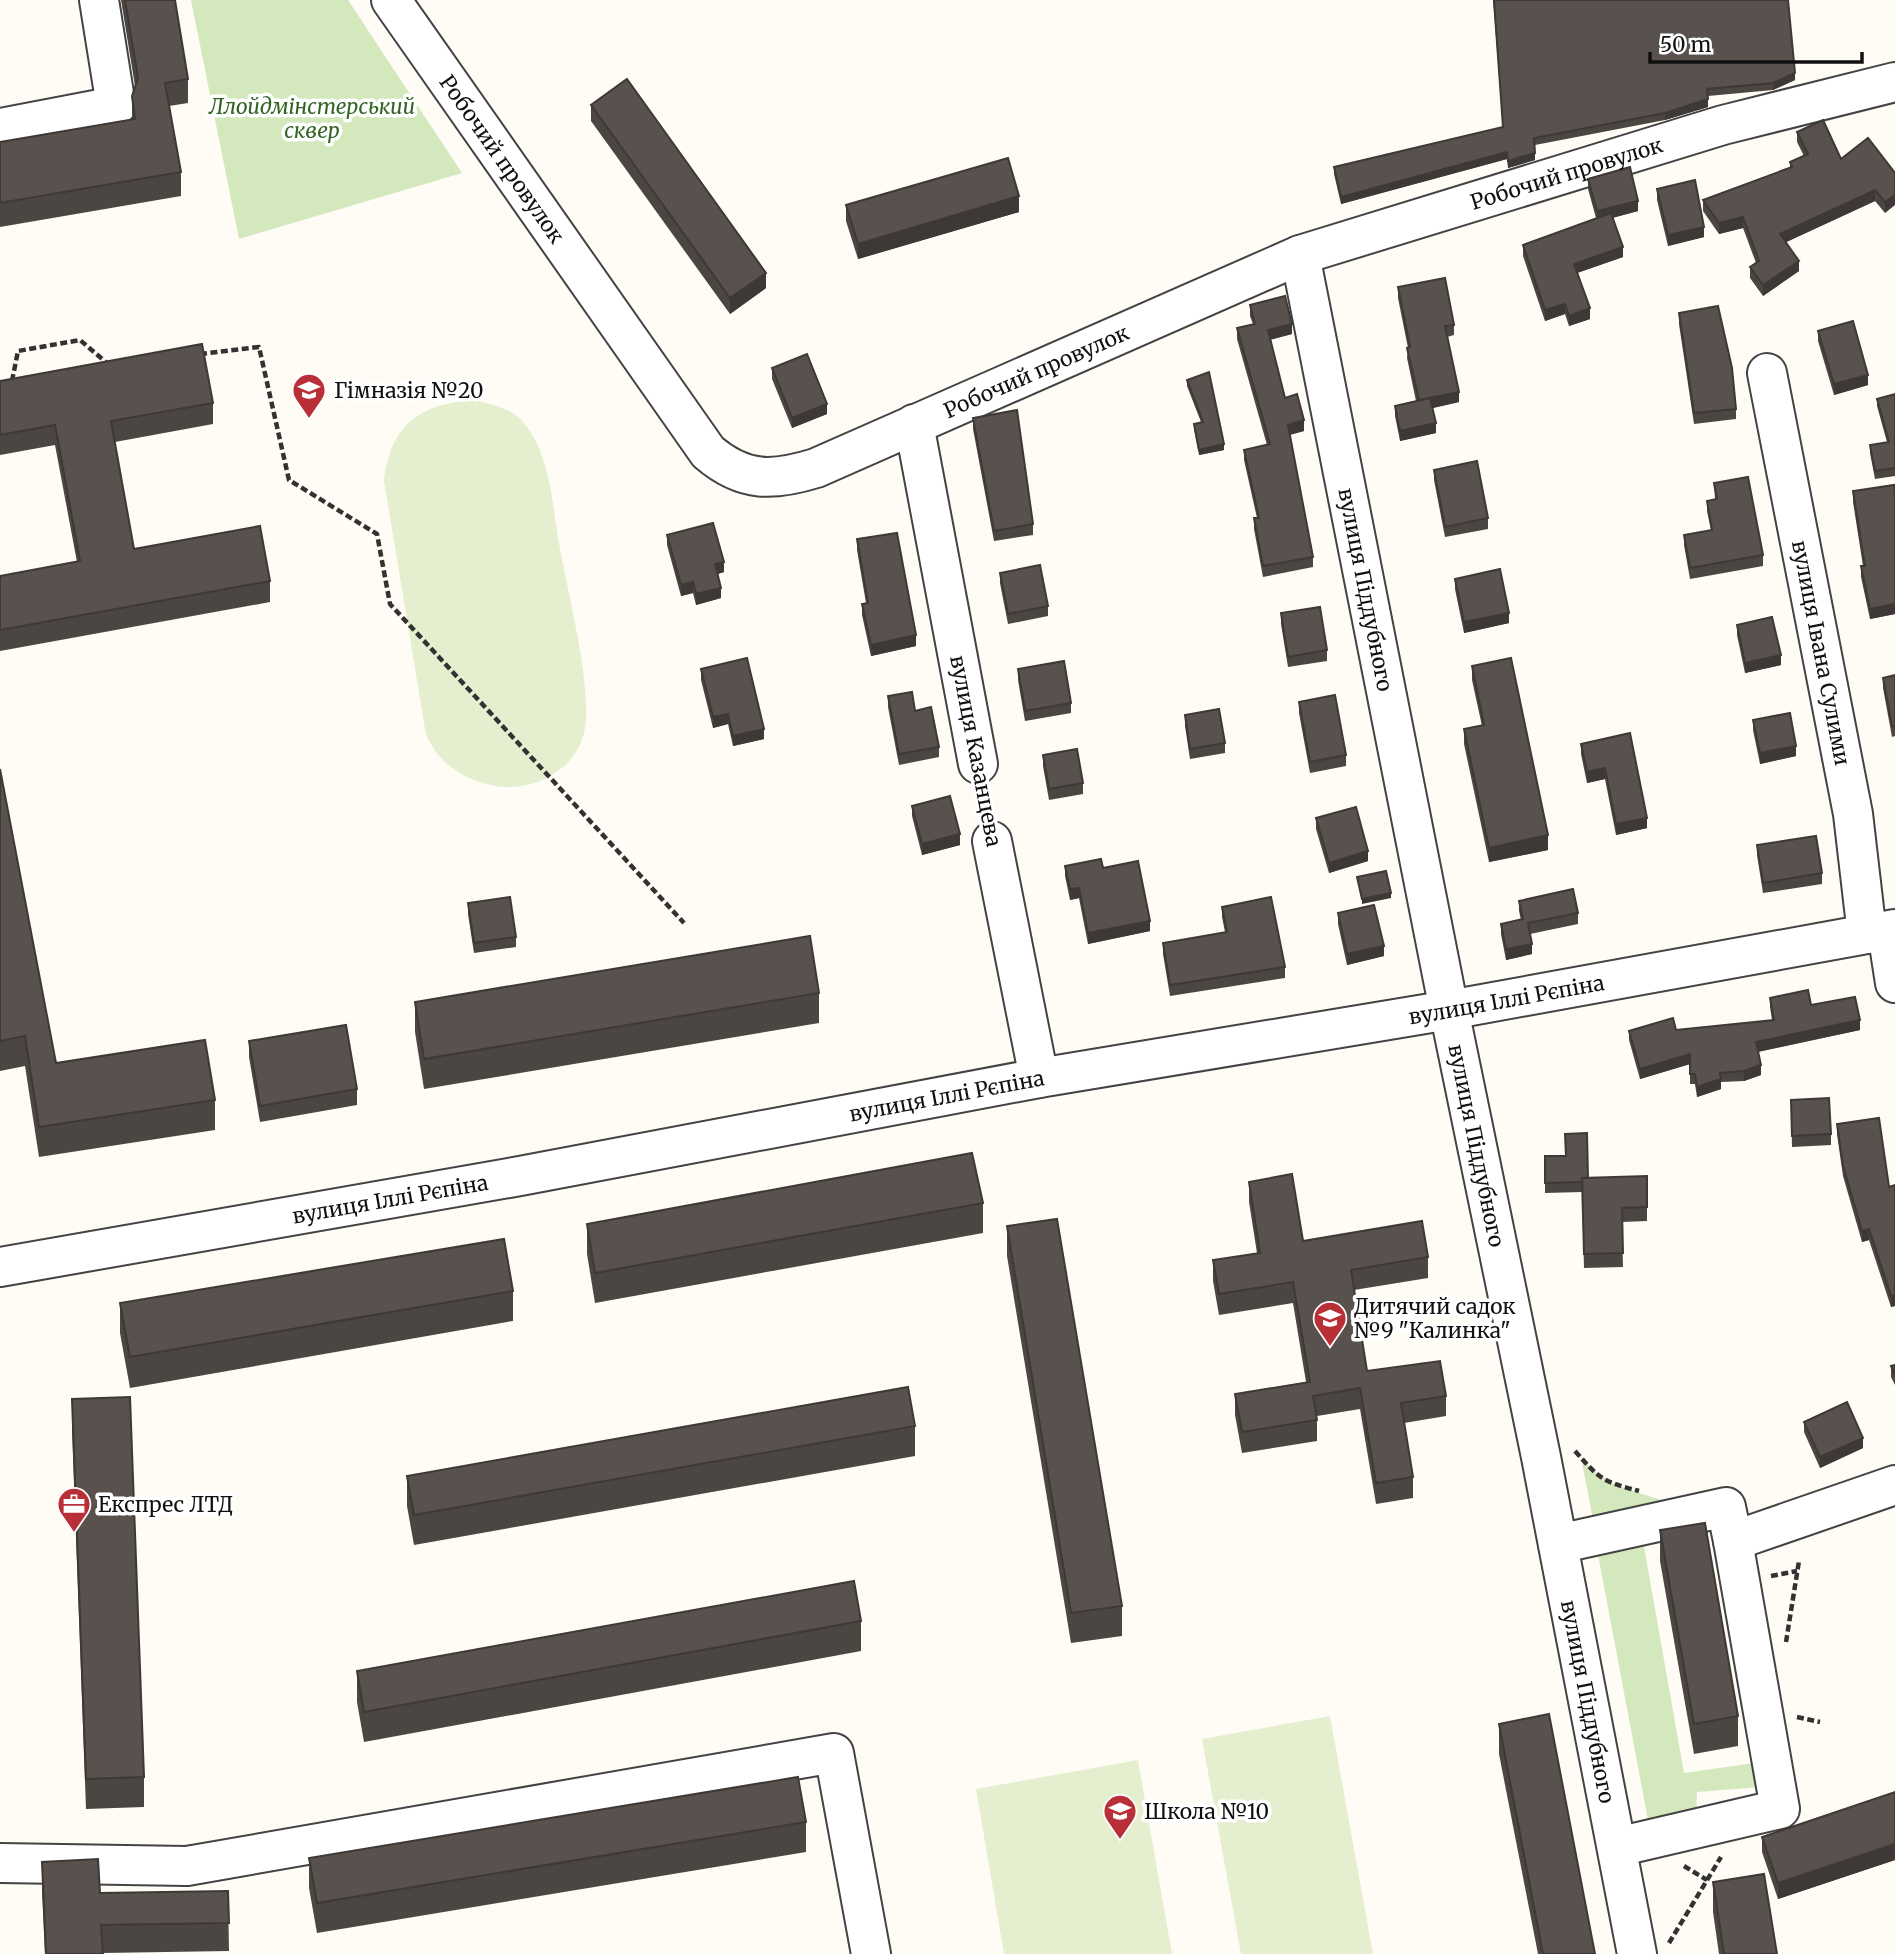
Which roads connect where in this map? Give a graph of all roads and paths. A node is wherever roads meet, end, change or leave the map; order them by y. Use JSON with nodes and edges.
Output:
{"nodes":[{"id":1,"x":99,"y":0,"type":"edge"},
{"id":2,"x":391,"y":0,"type":"edge"},
{"id":3,"x":1895,"y":82,"type":"edge"},
{"id":4,"x":0,"y":128,"type":"edge"},
{"id":5,"x":1300,"y":256,"type":"junction"},
{"id":6,"x":190,"y":355,"type":"edge"},
{"id":7,"x":122,"y":362,"type":"edge"},
{"id":8,"x":1767,"y":373,"type":"dead end"},
{"id":9,"x":0,"y":386,"type":"edge"},
{"id":10,"x":914,"y":424,"type":"junction"},
{"id":11,"x":978,"y":764,"type":"dead end"},
{"id":12,"x":992,"y":841,"type":"dead end"},
{"id":13,"x":684,"y":923,"type":"dead end"},
{"id":14,"x":1883,"y":931,"type":"edge"},
{"id":15,"x":1895,"y":983,"type":"edge"},
{"id":16,"x":1449,"y":1010,"type":"junction"},
{"id":17,"x":1039,"y":1078,"type":"junction"},
{"id":18,"x":0,"y":1267,"type":"edge"},
{"id":19,"x":1568,"y":1443,"type":"dead end"},
{"id":20,"x":1895,"y":1485,"type":"edge"},
{"id":21,"x":1646,"y":1493,"type":"dead end"},
{"id":22,"x":1733,"y":1541,"type":"junction"},
{"id":23,"x":1558,"y":1544,"type":"junction"},
{"id":24,"x":1745,"y":1818,"type":"junction"},
{"id":25,"x":1617,"y":1847,"type":"junction"},
{"id":26,"x":0,"y":1863,"type":"edge"},
{"id":27,"x":1653,"y":1949,"type":"edge"},
{"id":28,"x":871,"y":1954,"type":"edge"}],
"edges":[{"from":1,"to":4,"type":"street"},
{"from":2,"to":10,"type":"street","name":"Робочий провулок"},
{"from":3,"to":5,"type":"street","name":"Робочий провулок"},
{"from":5,"to":10,"type":"street","name":"Робочий провулок"},
{"from":5,"to":16,"type":"street","name":"вулиця Піддубного"},
{"from":6,"to":13,"type":"path"},
{"from":7,"to":9,"type":"path"},
{"from":8,"to":14,"type":"street","name":"вулиця Івана Сулими"},
{"from":10,"to":11,"type":"street","name":"вулиця Казанцева"},
{"from":12,"to":17,"type":"street","name":"вулиця Казанцева"},
{"from":14,"to":15,"type":"street","name":"вулиця Івана Сулими"},
{"from":14,"to":16,"type":"street","name":"вулиця Іллі Рєпіна"},
{"from":16,"to":17,"type":"street","name":"вулиця Іллі Рєпіна"},
{"from":16,"to":23,"type":"street","name":"вулиця Піддубного"},
{"from":17,"to":18,"type":"street","name":"вулиця Іллі Рєпіна"},
{"from":19,"to":21,"type":"path"},
{"from":20,"to":22,"type":"street"},
{"from":22,"to":23,"type":"street"},
{"from":22,"to":24,"type":"street"},
{"from":23,"to":25,"type":"street","name":"вулиця Піддубного"},
{"from":24,"to":25,"type":"street"},
{"from":24,"to":27,"type":"path"},
{"from":25,"to":27,"type":"street","name":"вулиця Піддубного"},
{"from":26,"to":28,"type":"street"}]}
